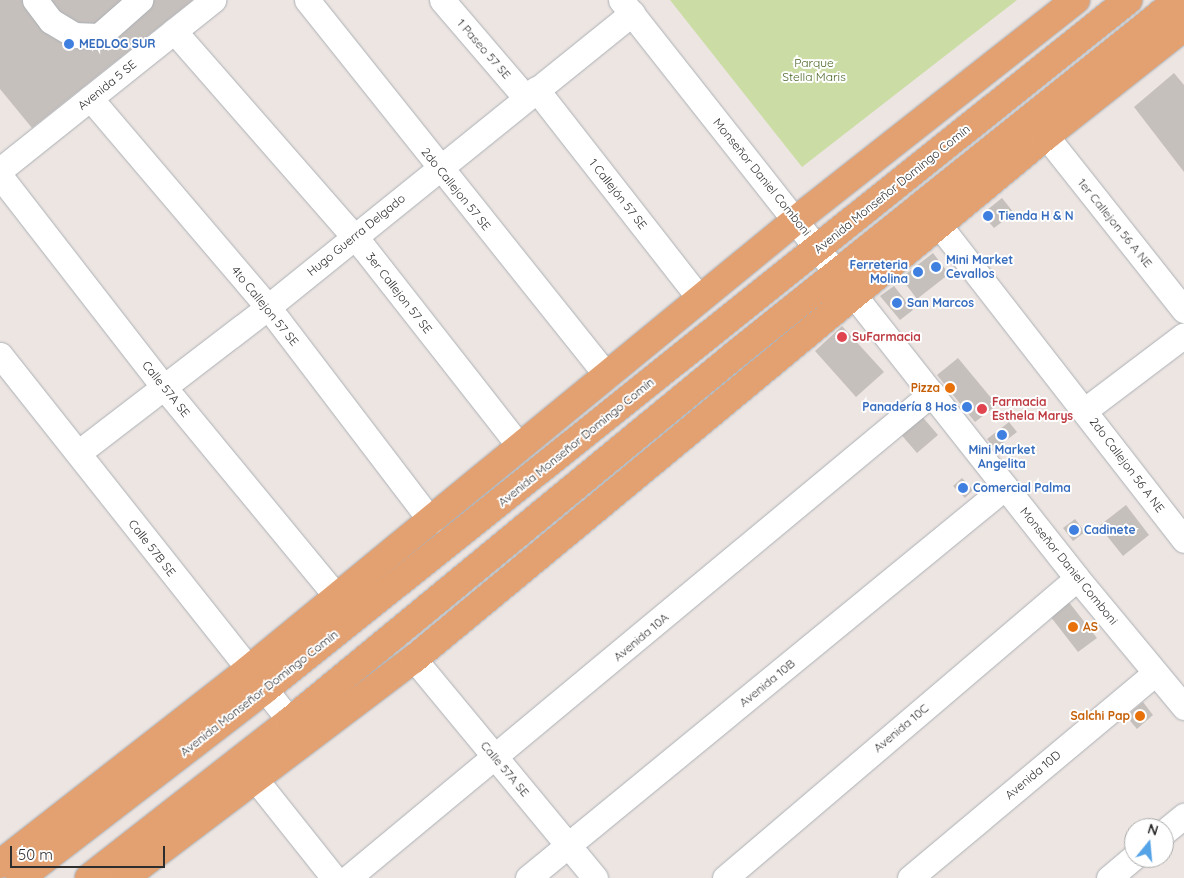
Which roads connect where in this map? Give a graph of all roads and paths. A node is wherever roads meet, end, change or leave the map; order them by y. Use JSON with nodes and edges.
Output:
{"nodes":[{"id":1,"x":35,"y":0,"type":"edge"},
{"id":2,"x":140,"y":0,"type":"edge"},
{"id":3,"x":213,"y":0,"type":"edge"},
{"id":4,"x":307,"y":0,"type":"edge"},
{"id":5,"x":442,"y":0,"type":"edge"},
{"id":6,"x":1076,"y":0,"type":"edge"},
{"id":7,"x":1128,"y":0,"type":"edge"},
{"id":8,"x":1178,"y":0,"type":"edge"},
{"id":9,"x":626,"y":7,"type":"edge"},
{"id":10,"x":1184,"y":26,"type":"edge"},
{"id":11,"x":174,"y":31,"type":"junction"},
{"id":12,"x":531,"y":94,"type":"junction"},
{"id":13,"x":90,"y":98,"type":"junction"},
{"id":14,"x":1046,"y":136,"type":"junction"},
{"id":15,"x":438,"y":167,"type":"junction"},
{"id":16,"x":0,"y":170,"type":"edge"},
{"id":17,"x":0,"y":176,"type":"edge"},
{"id":18,"x":796,"y":220,"type":"junction"},
{"id":19,"x":939,"y":226,"type":"junction"},
{"id":20,"x":354,"y":237,"type":"junction"},
{"id":21,"x":819,"y":248,"type":"junction"},
{"id":22,"x":838,"y":272,"type":"junction"},
{"id":23,"x":855,"y":293,"type":"junction"},
{"id":24,"x":700,"y":299,"type":"junction"},
{"id":25,"x":268,"y":307,"type":"junction"},
{"id":26,"x":1184,"y":310,"type":"edge"},
{"id":27,"x":1184,"y":335,"type":"edge"},
{"id":28,"x":0,"y":355,"type":"edge"},
{"id":29,"x":607,"y":376,"type":"junction"},
{"id":30,"x":163,"y":386,"type":"junction"},
{"id":31,"x":932,"y":393,"type":"junction"},
{"id":32,"x":1085,"y":410,"type":"junction"},
{"id":33,"x":520,"y":447,"type":"junction"},
{"id":34,"x":78,"y":453,"type":"junction"},
{"id":35,"x":1005,"y":487,"type":"junction"},
{"id":36,"x":430,"y":521,"type":"junction"},
{"id":37,"x":1184,"y":540,"type":"edge"},
{"id":38,"x":1077,"y":578,"type":"junction"},
{"id":39,"x":337,"y":598,"type":"junction"},
{"id":40,"x":414,"y":659,"type":"junction"},
{"id":41,"x":1155,"y":672,"type":"junction"},
{"id":42,"x":256,"y":680,"type":"junction"},
{"id":43,"x":1184,"y":706,"type":"edge"},
{"id":44,"x":297,"y":731,"type":"junction"},
{"id":45,"x":496,"y":758,"type":"junction"},
{"id":46,"x":256,"y":780,"type":"junction"},
{"id":47,"x":1184,"y":816,"type":"edge"},
{"id":48,"x":1174,"y":824,"type":"edge"},
{"id":49,"x":568,"y":846,"type":"junction"},
{"id":50,"x":0,"y":864,"type":"edge"},
{"id":51,"x":1124,"y":865,"type":"edge"},
{"id":52,"x":20,"y":878,"type":"edge"},
{"id":53,"x":89,"y":878,"type":"edge"},
{"id":54,"x":124,"y":878,"type":"edge"},
{"id":55,"x":334,"y":878,"type":"edge"},
{"id":56,"x":348,"y":878,"type":"edge"},
{"id":57,"x":528,"y":878,"type":"edge"},
{"id":58,"x":596,"y":878,"type":"edge"},
{"id":59,"x":724,"y":878,"type":"edge"},
{"id":60,"x":910,"y":878,"type":"edge"},
{"id":61,"x":1109,"y":878,"type":"edge"}],
"edges":[{"from":1,"to":2,"type":"street"},
{"from":3,"to":11,"type":"street","name":"Avenida 5 SE"},
{"from":4,"to":15,"type":"street","name":"2do Callejon 57 SE"},
{"from":5,"to":12,"type":"street","name":"1 Paseo 57 SE"},
{"from":6,"to":18,"type":"main road","name":"Avenida Monseñor Domingo Comín"},
{"from":7,"to":21,"type":"main road","name":"Avenida Monseñor Domingo Comín"},
{"from":8,"to":22,"type":"main road"},
{"from":9,"to":12,"type":"street","name":"Hugo Guerra Delgado"},
{"from":9,"to":18,"type":"street","name":"Monseñor Daniel Comboni"},
{"from":10,"to":14,"type":"main road"},
{"from":11,"to":13,"type":"street","name":"Avenida 5 SE"},
{"from":11,"to":20,"type":"street","name":"3er Callejon 57 SE"},
{"from":12,"to":15,"type":"street","name":"Hugo Guerra Delgado"},
{"from":12,"to":24,"type":"street","name":"1 Callejón 57 SE"},
{"from":13,"to":16,"type":"street","name":"Avenida 5 SE"},
{"from":13,"to":25,"type":"street","name":"4to Callejon 57 SE"},
{"from":14,"to":19,"type":"main road"},
{"from":14,"to":26,"type":"street","name":"1er Callejon 56 A NE"},
{"from":15,"to":20,"type":"street","name":"Hugo Guerra Delgado"},
{"from":15,"to":29,"type":"street","name":"2do Callejon 57 SE"},
{"from":17,"to":30,"type":"street","name":"Calle 57A SE"},
{"from":18,"to":21,"type":"street","name":"Monseñor Daniel Comboni"},
{"from":18,"to":24,"type":"main road","name":"Avenida Monseñor Domingo Comín"},
{"from":19,"to":23,"type":"main road"},
{"from":19,"to":32,"type":"street","name":"2do Callejon 56 A NE"},
{"from":20,"to":25,"type":"street","name":"Hugo Guerra Delgado"},
{"from":20,"to":33,"type":"street","name":"3er Callejon 57 SE"},
{"from":21,"to":22,"type":"street","name":"Monseñor Daniel Comboni"},
{"from":21,"to":42,"type":"main road","name":"Avenida Monseñor Domingo Comín"},
{"from":22,"to":23,"type":"street","name":"Monseñor Daniel Comboni"},
{"from":22,"to":44,"type":"main road"},
{"from":23,"to":31,"type":"street","name":"Monseñor Daniel Comboni"},
{"from":23,"to":40,"type":"main road"},
{"from":24,"to":29,"type":"main road","name":"Avenida Monseñor Domingo Comín"},
{"from":25,"to":30,"type":"street","name":"Hugo Guerra Delgado"},
{"from":25,"to":36,"type":"street","name":"4to Callejon 57 SE"},
{"from":27,"to":32,"type":"street"},
{"from":28,"to":34,"type":"street","name":"Calle 57B SE"},
{"from":29,"to":33,"type":"main road","name":"Avenida Monseñor Domingo Comín"},
{"from":30,"to":34,"type":"street","name":"Hugo Guerra Delgado"},
{"from":30,"to":39,"type":"street","name":"Calle 57A SE"},
{"from":31,"to":35,"type":"street","name":"Monseñor Daniel Comboni"},
{"from":31,"to":45,"type":"street","name":"Avenida 10A"},
{"from":32,"to":37,"type":"street","name":"2do Callejon 56 A NE"},
{"from":33,"to":36,"type":"main road","name":"Avenida Monseñor Domingo Comín"},
{"from":34,"to":42,"type":"street","name":"Calle 57B SE"},
{"from":35,"to":38,"type":"street","name":"Monseñor Daniel Comboni"},
{"from":35,"to":49,"type":"street","name":"Avenida 10B"},
{"from":36,"to":39,"type":"main road","name":"Avenida Monseñor Domingo Comín"},
{"from":38,"to":41,"type":"street","name":"Monseñor Daniel Comboni"},
{"from":38,"to":59,"type":"street","name":"Avenida 10C"},
{"from":39,"to":42,"type":"main road","name":"Avenida Monseñor Domingo Comín"},
{"from":40,"to":44,"type":"main road"},
{"from":40,"to":45,"type":"street","name":"Calle 57A SE"},
{"from":41,"to":43,"type":"street","name":"Monseñor Daniel Comboni"},
{"from":41,"to":60,"type":"street","name":"Avenida 10D"},
{"from":42,"to":44,"type":"street","name":"Calle 57B SE"},
{"from":42,"to":50,"type":"main road","name":"Avenida Monseñor Domingo Comín"},
{"from":42,"to":52,"type":"main road","name":"Avenida Monseñor Domingo Comín"},
{"from":44,"to":46,"type":"main road"},
{"from":44,"to":53,"type":"main road"},
{"from":45,"to":49,"type":"street","name":"Calle 57A SE"},
{"from":45,"to":56,"type":"street","name":"Avenida 10A"},
{"from":46,"to":54,"type":"main road"},
{"from":46,"to":55,"type":"street"},
{"from":47,"to":48,"type":"street"},
{"from":49,"to":57,"type":"street","name":"Avenida 10B"},
{"from":49,"to":58,"type":"street","name":"Calle 57A SE"},
{"from":51,"to":61,"type":"street"}]}
